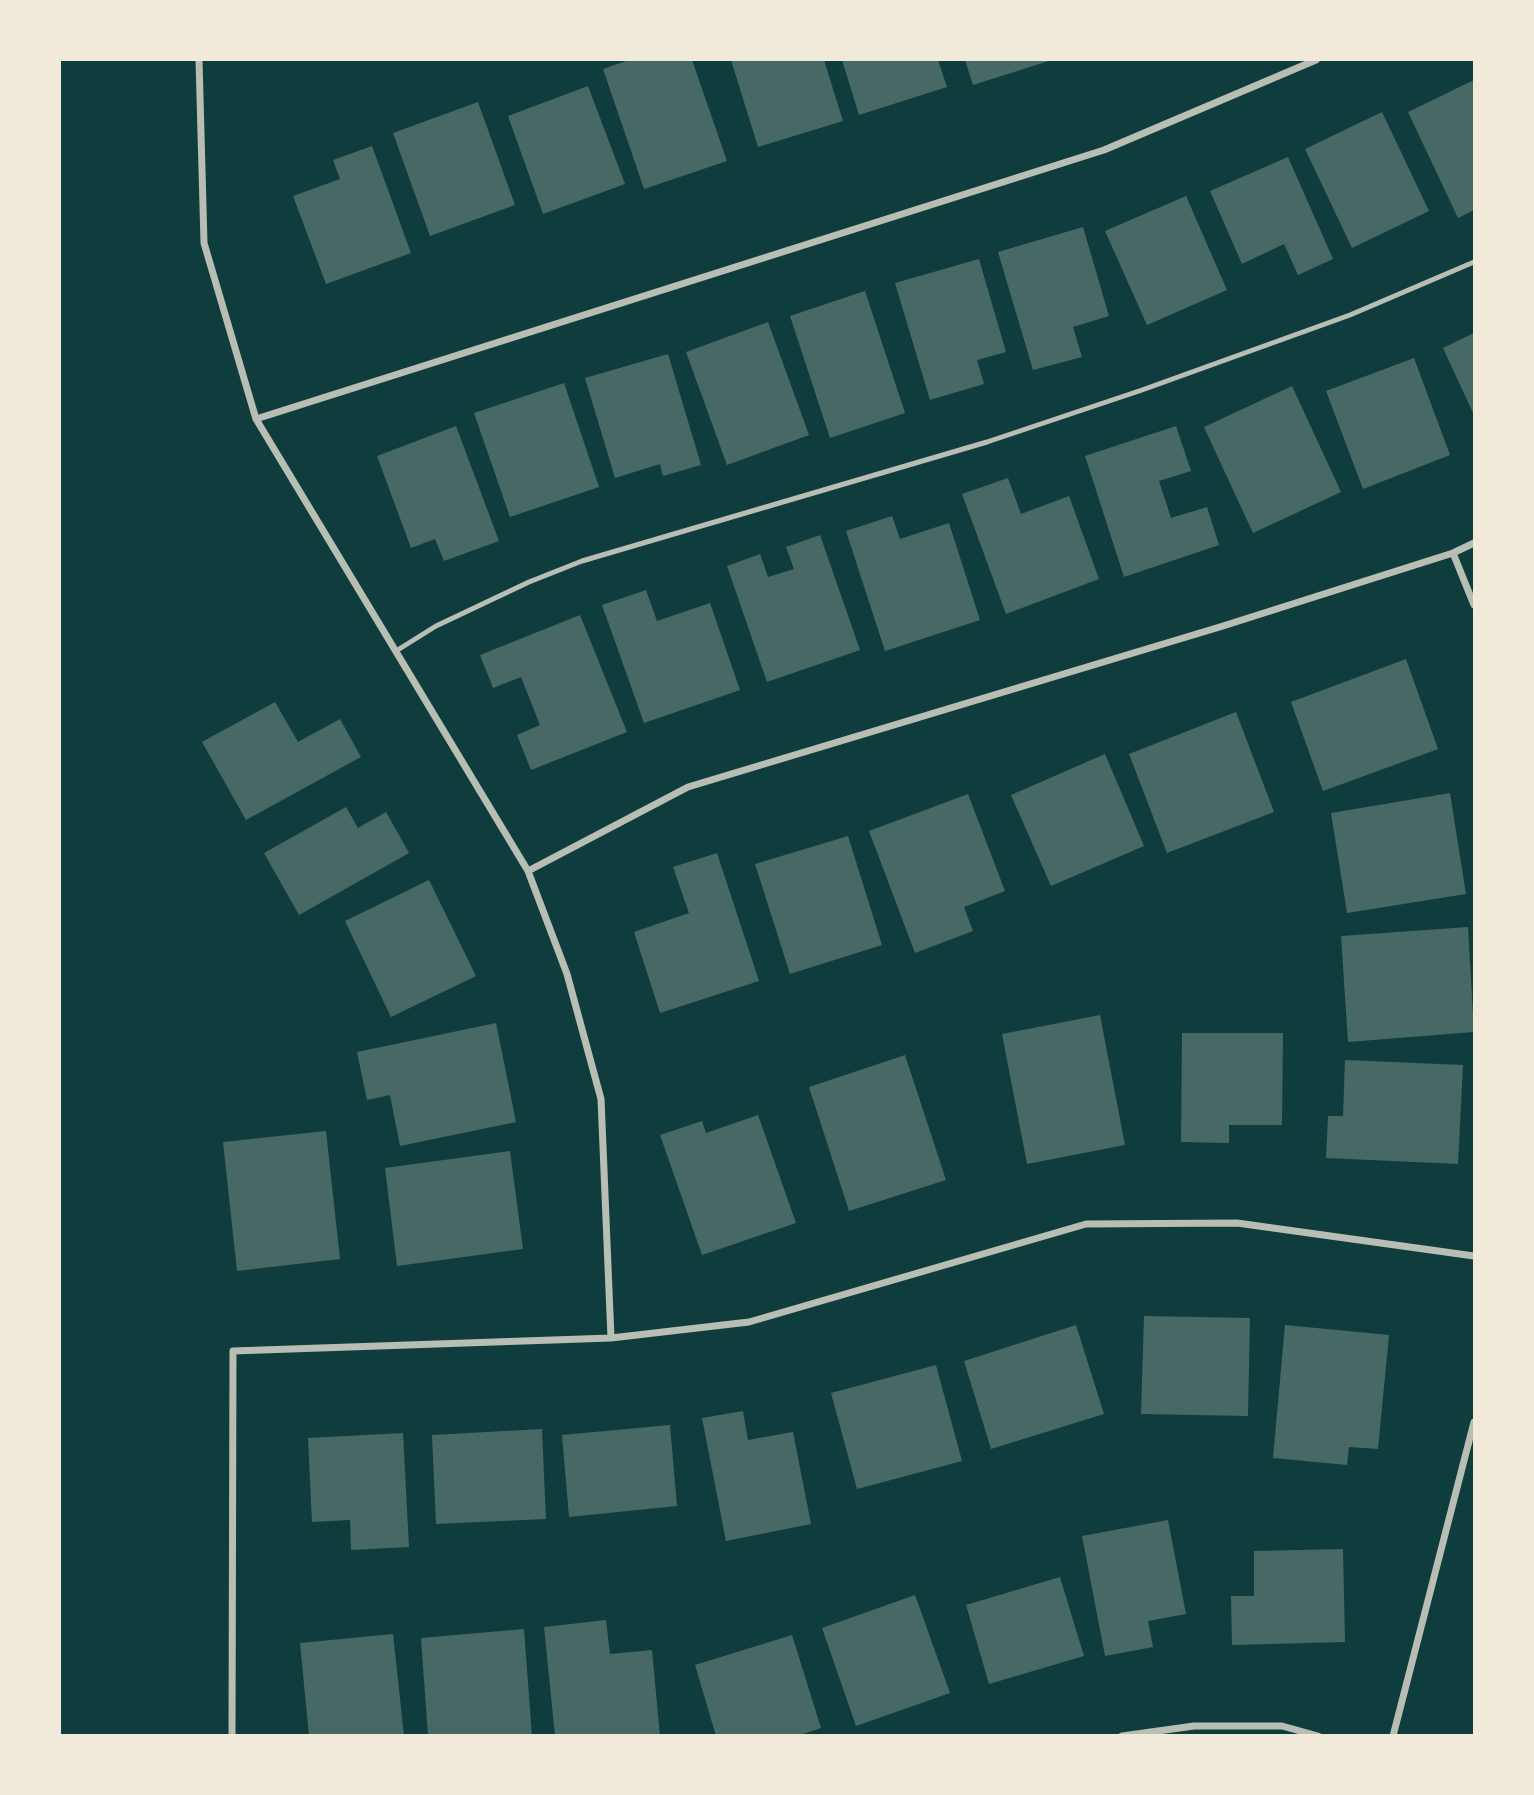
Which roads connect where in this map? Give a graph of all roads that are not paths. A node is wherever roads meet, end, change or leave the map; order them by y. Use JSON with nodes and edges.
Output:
{"nodes":[{"id":1,"x":199,"y":60,"type":"edge"},
{"id":2,"x":1316,"y":60,"type":"edge"},
{"id":3,"x":1475,"y":262,"type":"edge"},
{"id":4,"x":256,"y":419,"type":"junction"},
{"id":5,"x":1475,"y":543,"type":"edge"},
{"id":6,"x":1453,"y":553,"type":"junction"},
{"id":7,"x":1475,"y":605,"type":"edge"},
{"id":8,"x":396,"y":651,"type":"junction"},
{"id":9,"x":528,"y":871,"type":"junction"},
{"id":10,"x":1475,"y":1256,"type":"edge"},
{"id":11,"x":611,"y":1339,"type":"junction"},
{"id":12,"x":1475,"y":1422,"type":"edge"},
{"id":13,"x":232,"y":1735,"type":"edge"},
{"id":14,"x":1122,"y":1735,"type":"edge"},
{"id":15,"x":1318,"y":1735,"type":"edge"},
{"id":16,"x":1393,"y":1735,"type":"edge"}],
"edges":[{"from":1,"to":4,"type":"street"},
{"from":2,"to":4,"type":"street"},
{"from":3,"to":8,"type":"lane"},
{"from":4,"to":8,"type":"street"},
{"from":5,"to":6,"type":"street"},
{"from":6,"to":7,"type":"street"},
{"from":6,"to":9,"type":"street"},
{"from":8,"to":9,"type":"street"},
{"from":9,"to":11,"type":"street"},
{"from":10,"to":11,"type":"street"},
{"from":11,"to":13,"type":"street"},
{"from":12,"to":16,"type":"street"},
{"from":14,"to":15,"type":"street"}]}
